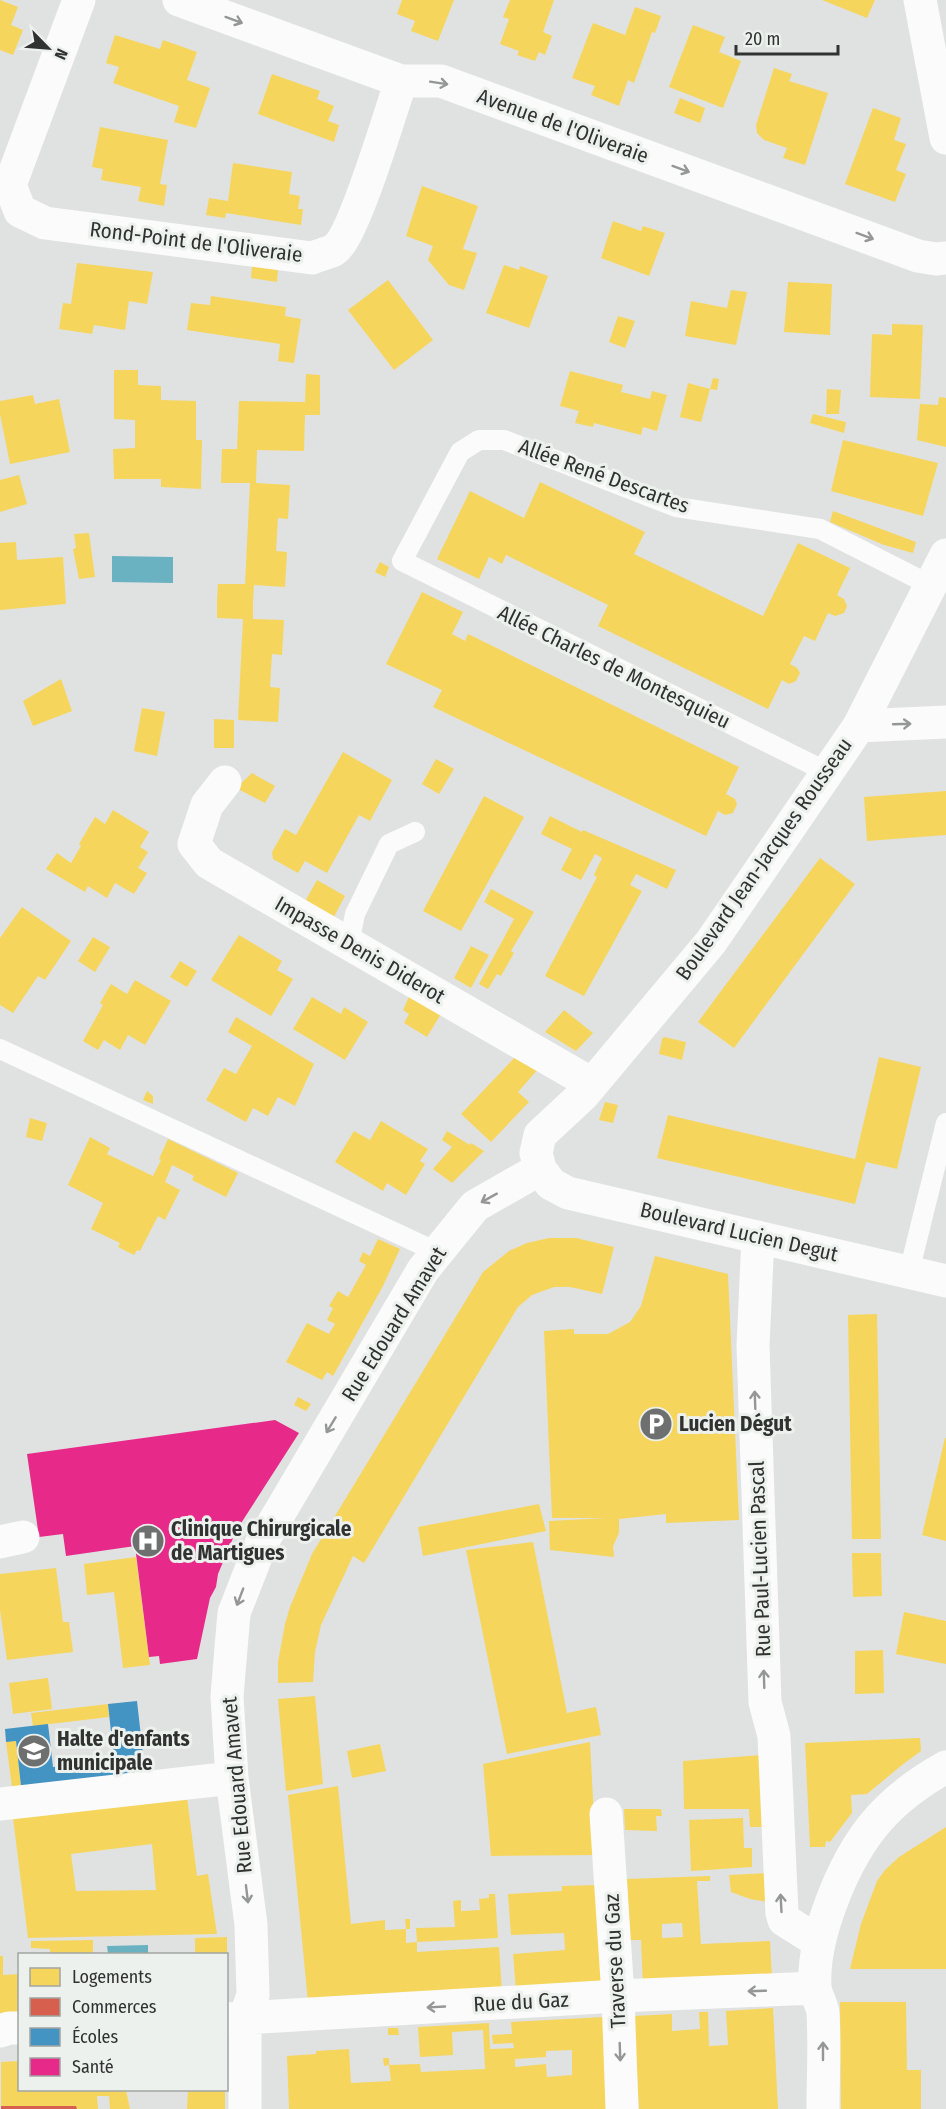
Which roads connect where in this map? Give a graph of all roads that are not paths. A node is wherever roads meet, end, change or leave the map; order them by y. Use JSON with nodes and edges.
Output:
{"nodes":[{"id":1,"x":79,"y":0,"type":"edge"},
{"id":2,"x":179,"y":0,"type":"edge"},
{"id":3,"x":920,"y":0,"type":"edge"},
{"id":4,"x":401,"y":81,"type":"junction"},
{"id":5,"x":946,"y":138,"type":"edge"},
{"id":6,"x":10,"y":220,"type":"edge"},
{"id":7,"x":946,"y":258,"type":"edge"},
{"id":8,"x":946,"y":555,"type":"edge"},
{"id":9,"x":402,"y":561,"type":"joint"},
{"id":10,"x":939,"y":586,"type":"edge"},
{"id":11,"x":946,"y":722,"type":"edge"},
{"id":12,"x":859,"y":726,"type":"junction"},
{"id":13,"x":827,"y":772,"type":"junction"},
{"id":14,"x":225,"y":782,"type":"dead end"},
{"id":15,"x":415,"y":832,"type":"dead end"},
{"id":16,"x":349,"y":943,"type":"junction"},
{"id":17,"x":0,"y":1049,"type":"edge"},
{"id":18,"x":592,"y":1084,"type":"junction"},
{"id":19,"x":946,"y":1123,"type":"edge"},
{"id":20,"x":540,"y":1169,"type":"junction"},
{"id":21,"x":758,"y":1237,"type":"junction"},
{"id":22,"x":437,"y":1252,"type":"junction"},
{"id":23,"x":909,"y":1272,"type":"junction"},
{"id":24,"x":946,"y":1281,"type":"edge"},
{"id":25,"x":946,"y":1767,"type":"edge"},
{"id":26,"x":232,"y":1778,"type":"junction"},
{"id":27,"x":0,"y":1804,"type":"edge"},
{"id":28,"x":606,"y":1814,"type":"dead end"},
{"id":29,"x":819,"y":1942,"type":"junction"},
{"id":30,"x":815,"y":1989,"type":"junction"},
{"id":31,"x":618,"y":1995,"type":"junction"},
{"id":32,"x":236,"y":2018,"type":"edge"},
{"id":33,"x":18,"y":2028,"type":"edge"},
{"id":34,"x":0,"y":2031,"type":"edge"},
{"id":35,"x":245,"y":2109,"type":"edge"},
{"id":36,"x":622,"y":2109,"type":"edge"},
{"id":37,"x":823,"y":2109,"type":"edge"}],
"edges":[{"from":1,"to":6,"type":"street","name":"Rond-Point de l'Oliveraie"},
{"from":2,"to":4,"type":"street","name":"Avenue de l'Oliveraie","one_way":true},
{"from":3,"to":5,"type":"street"},
{"from":4,"to":6,"type":"street","name":"Rond-Point de l'Oliveraie"},
{"from":4,"to":7,"type":"street","name":"Avenue de l'Oliveraie","one_way":true},
{"from":8,"to":10,"type":"street","name":"Boulevard Jean-Jacques Rousseau"},
{"from":9,"to":10,"type":"lane","name":"Allée René Descartes"},
{"from":9,"to":13,"type":"lane","name":"Allée Charles de Montesquieu"},
{"from":10,"to":12,"type":"street","name":"Boulevard Jean-Jacques Rousseau"},
{"from":12,"to":11,"type":"street","one_way":true},
{"from":12,"to":13,"type":"street","name":"Boulevard Jean-Jacques Rousseau"},
{"from":13,"to":18,"type":"street","name":"Boulevard Jean-Jacques Rousseau"},
{"from":14,"to":16,"type":"street","name":"Impasse Denis Diderot"},
{"from":15,"to":16,"type":"lane"},
{"from":16,"to":18,"type":"street","name":"Impasse Denis Diderot"},
{"from":17,"to":22,"type":"lane"},
{"from":18,"to":20,"type":"street","name":"Boulevard Jean-Jacques Rousseau"},
{"from":19,"to":23,"type":"lane"},
{"from":20,"to":21,"type":"street","name":"Boulevard Lucien Degut"},
{"from":20,"to":22,"type":"street","name":"Rue Edouard Amavet","one_way":true},
{"from":21,"to":23,"type":"street","name":"Boulevard Lucien Degut"},
{"from":29,"to":21,"type":"street","name":"Rue Paul-Lucien Pascal","one_way":true},
{"from":22,"to":26,"type":"street","name":"Rue Edouard Amavet","one_way":true},
{"from":23,"to":24,"type":"street","name":"Boulevard Lucien Degut"},
{"from":25,"to":29,"type":"street"},
{"from":26,"to":27,"type":"street"},
{"from":26,"to":32,"type":"street","name":"Rue Edouard Amavet","one_way":true},
{"from":28,"to":31,"type":"street","name":"Traverse du Gaz"},
{"from":29,"to":30,"type":"street"},
{"from":30,"to":31,"type":"street","name":"Rue du Gaz","one_way":true},
{"from":37,"to":30,"type":"street","one_way":true},
{"from":31,"to":32,"type":"street","name":"Rue du Gaz","one_way":true},
{"from":31,"to":36,"type":"street","name":"Traverse du Gaz","one_way":true},
{"from":32,"to":35,"type":"street","name":"Rue Edouard Amavet"},
{"from":33,"to":34,"type":"street"}]}
